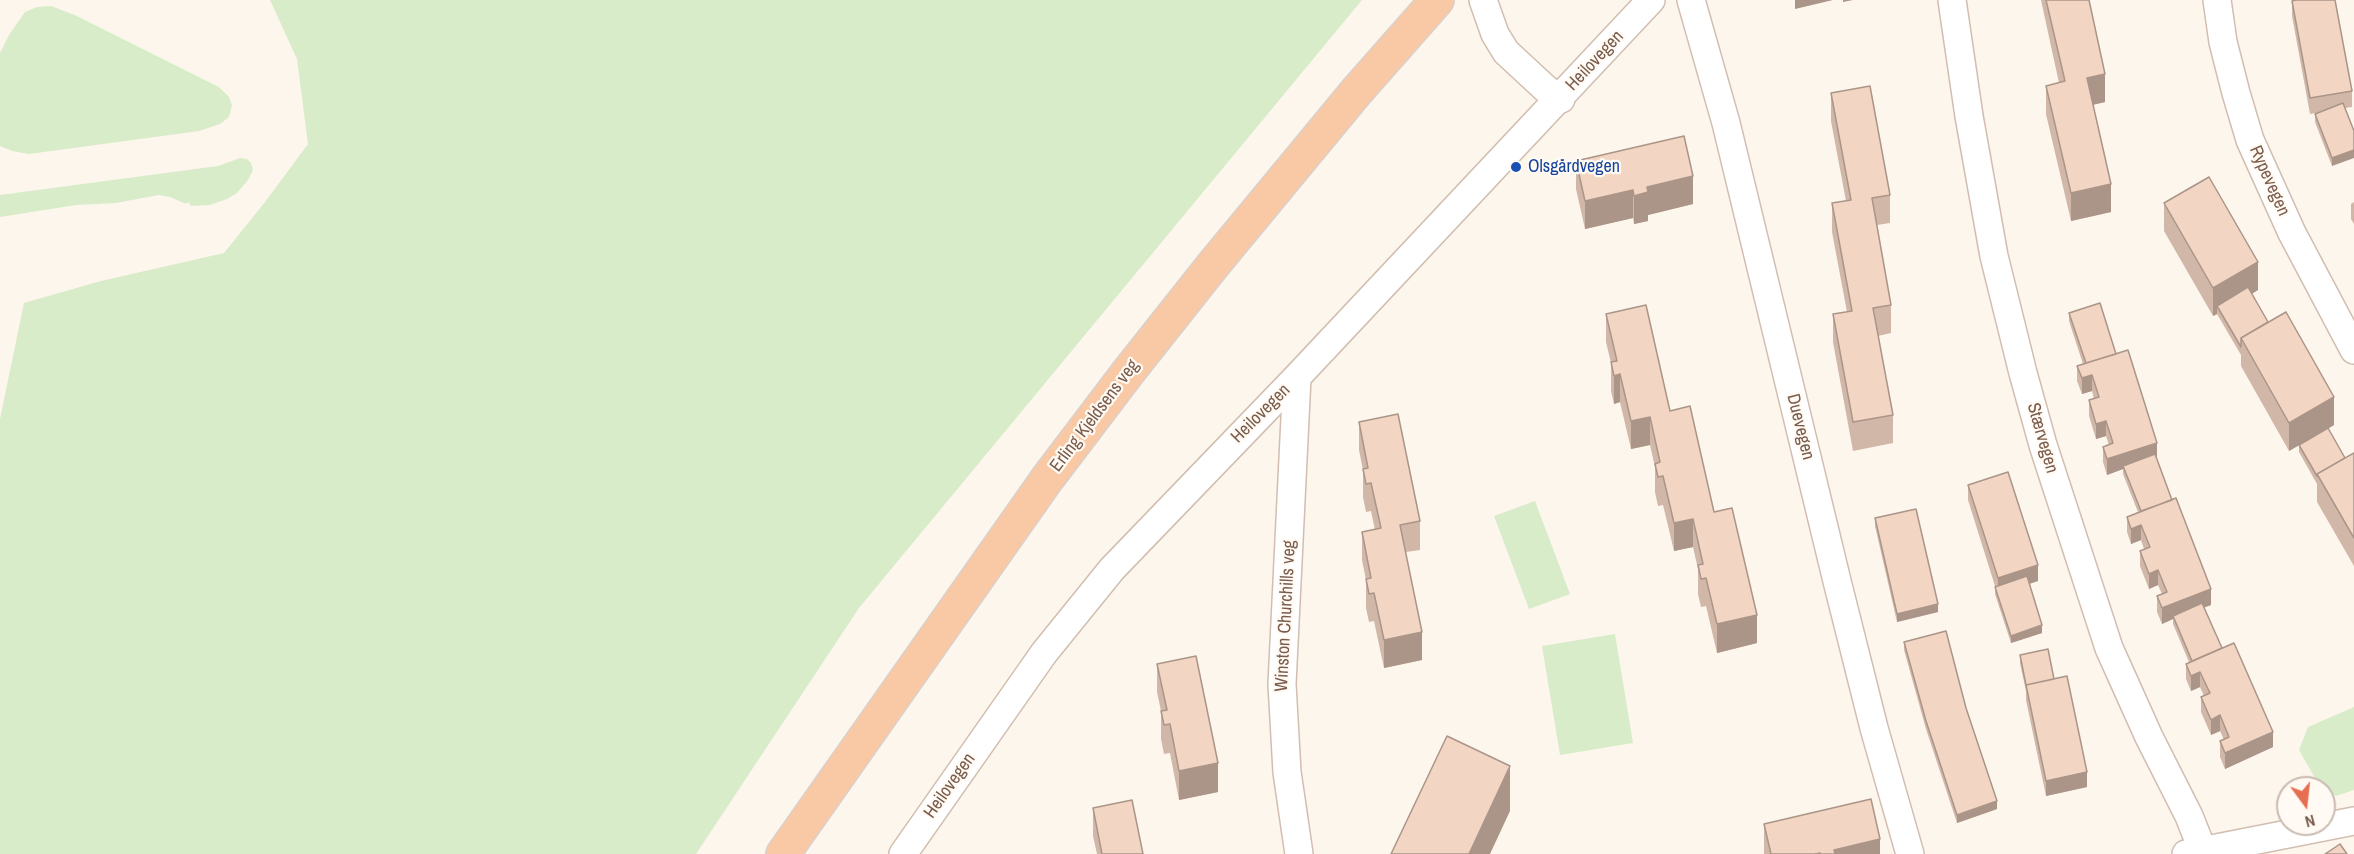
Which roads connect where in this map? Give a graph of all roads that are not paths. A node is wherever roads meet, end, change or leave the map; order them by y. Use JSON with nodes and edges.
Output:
{"nodes":[{"id":1,"x":1437,"y":0,"type":"edge"},
{"id":2,"x":1484,"y":0,"type":"edge"},
{"id":3,"x":1652,"y":0,"type":"edge"},
{"id":4,"x":1691,"y":0,"type":"edge"},
{"id":5,"x":1952,"y":0,"type":"edge"},
{"id":6,"x":2217,"y":0,"type":"edge"},
{"id":7,"x":1561,"y":99,"type":"junction"},
{"id":8,"x":2354,"y":350,"type":"edge"},
{"id":9,"x":1297,"y":377,"type":"junction"},
{"id":10,"x":2354,"y":821,"type":"edge"},
{"id":11,"x":2197,"y":853,"type":"edge"},
{"id":12,"x":783,"y":854,"type":"edge"},
{"id":13,"x":903,"y":854,"type":"edge"},
{"id":14,"x":1299,"y":854,"type":"edge"},
{"id":15,"x":1910,"y":854,"type":"edge"}],
"edges":[{"from":1,"to":12,"type":"highway","name":"Erling Kjeldsens veg"},
{"from":2,"to":7,"type":"street"},
{"from":3,"to":7,"type":"street","name":"Heilovegen"},
{"from":4,"to":15,"type":"street","name":"Duevegen"},
{"from":5,"to":11,"type":"street","name":"Stærvegen"},
{"from":6,"to":8,"type":"street","name":"Rypevegen"},
{"from":7,"to":9,"type":"street","name":"Heilovegen"},
{"from":9,"to":13,"type":"street","name":"Heilovegen"},
{"from":9,"to":14,"type":"street","name":"Winston Churchills veg"},
{"from":10,"to":11,"type":"street"}]}
